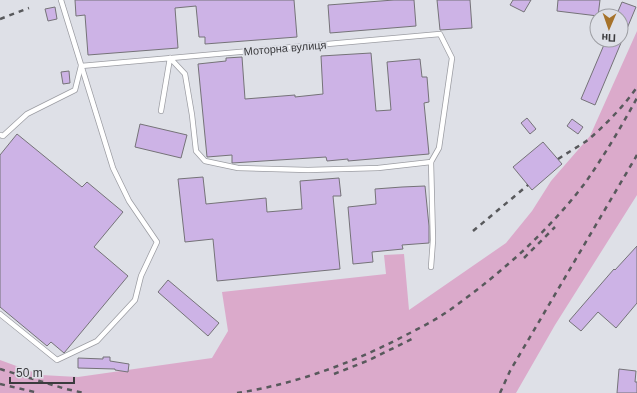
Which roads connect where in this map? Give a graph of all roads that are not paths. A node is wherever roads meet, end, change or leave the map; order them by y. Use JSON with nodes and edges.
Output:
{"nodes":[{"id":1,"x":62,"y":0,"type":"edge"},
{"id":2,"x":170,"y":58,"type":"junction"},
{"id":3,"x":81,"y":66,"type":"junction"},
{"id":4,"x":161,"y":111,"type":"dead end"},
{"id":5,"x":0,"y":135,"type":"edge"},
{"id":6,"x":431,"y":162,"type":"junction"},
{"id":7,"x":431,"y":267,"type":"dead end"},
{"id":8,"x":0,"y":314,"type":"edge"}],
"edges":[{"from":1,"to":3,"type":"lane"},
{"from":2,"to":3,"type":"lane","name":"Моторна вулиця"},
{"from":2,"to":4,"type":"lane"},
{"from":2,"to":6,"type":"lane"},
{"from":2,"to":6,"type":"lane","name":"Моторна вулиця"},
{"from":3,"to":5,"type":"lane"},
{"from":3,"to":8,"type":"lane"},
{"from":6,"to":7,"type":"lane"}]}
